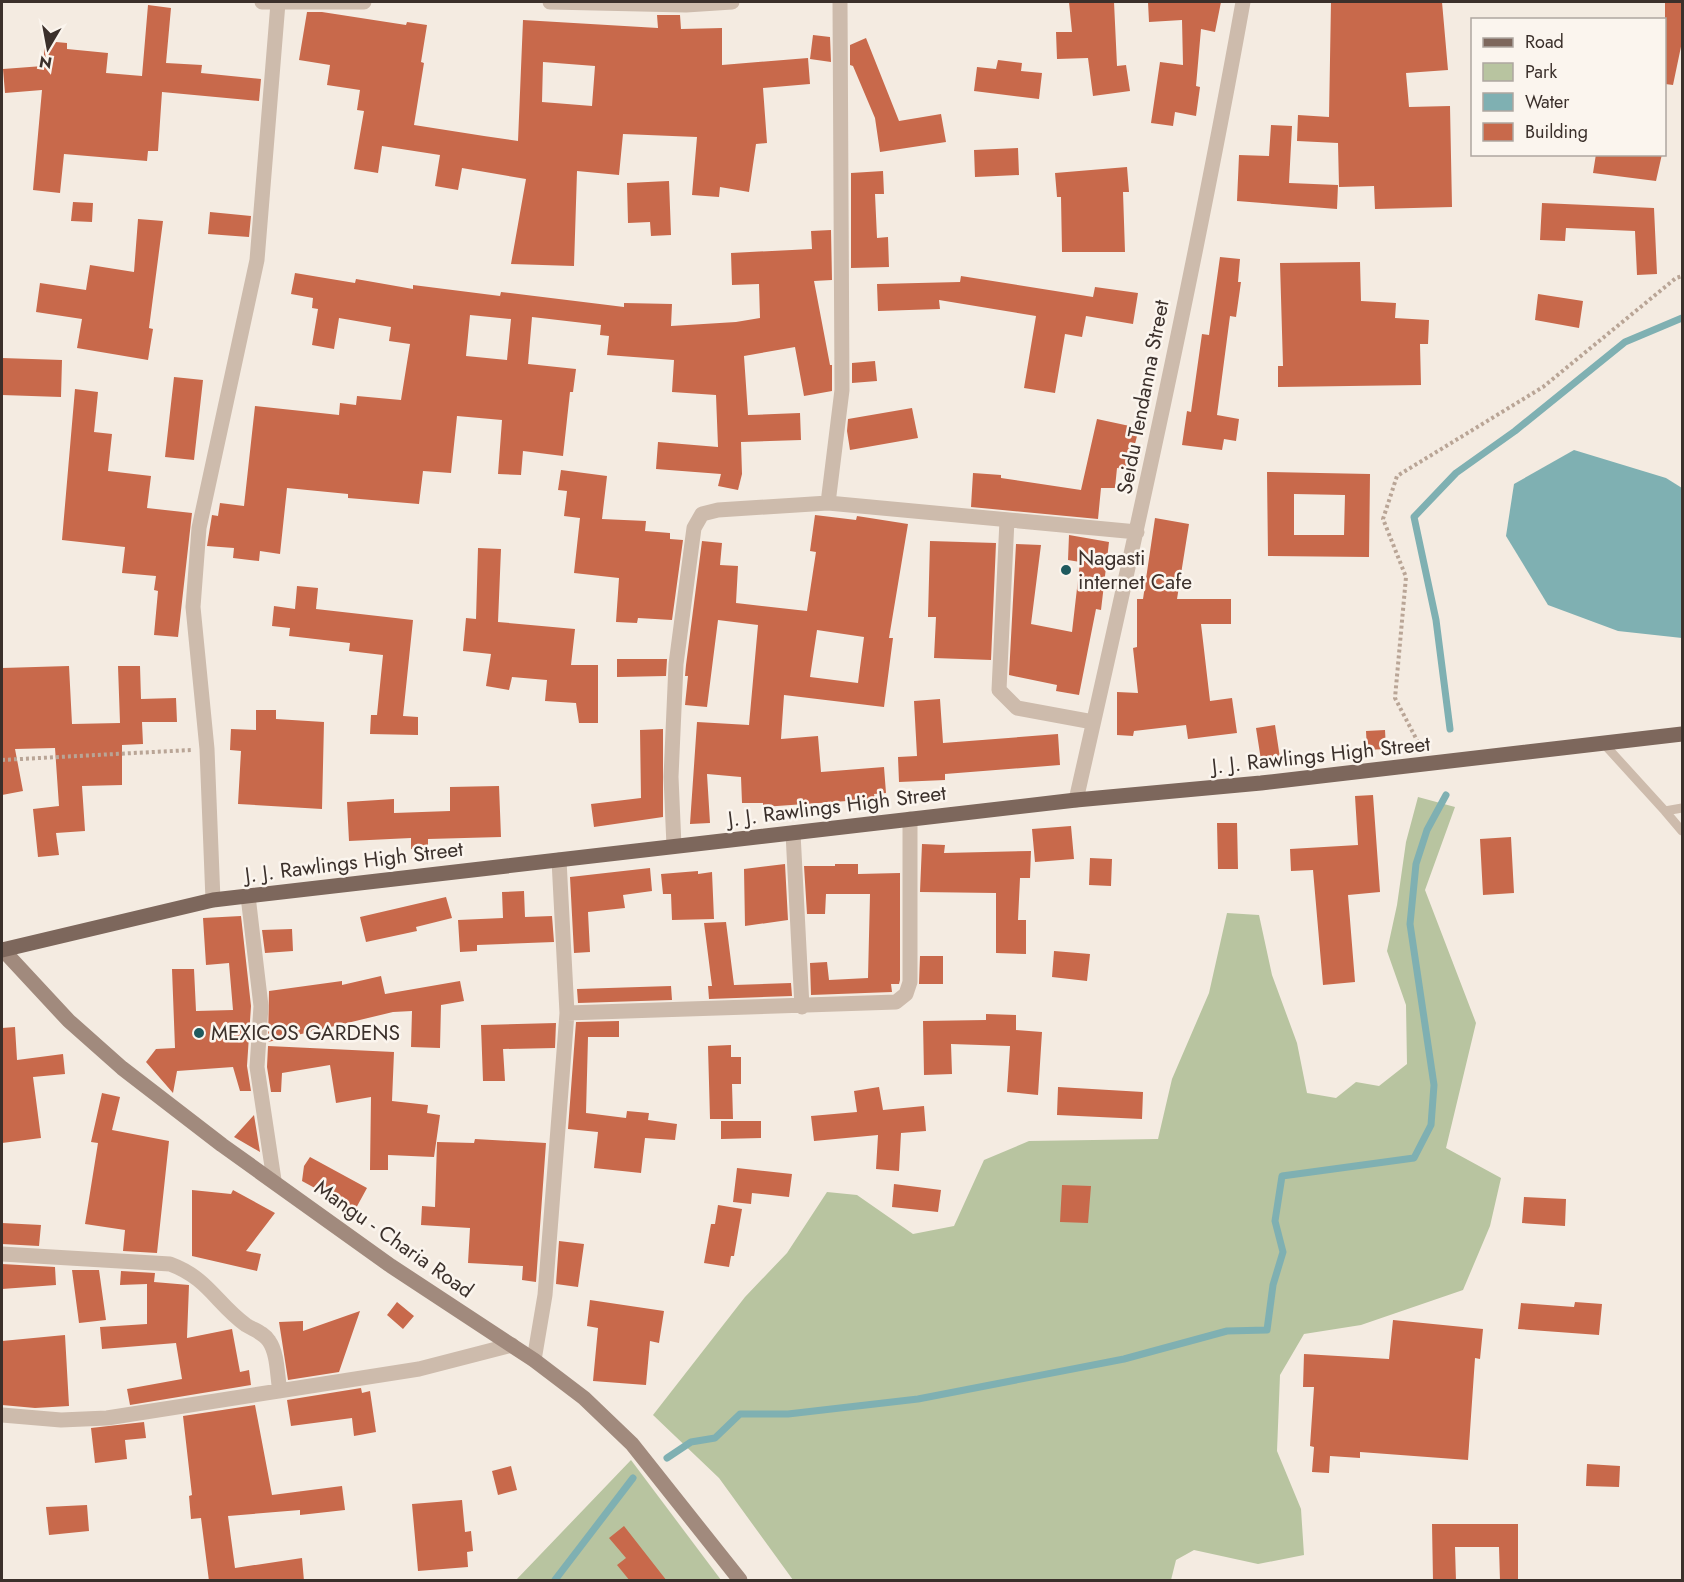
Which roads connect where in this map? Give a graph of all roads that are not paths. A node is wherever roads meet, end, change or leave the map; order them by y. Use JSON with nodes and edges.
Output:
{"nodes":[{"id":1,"x":270,"y":2,"type":"edge"},
{"id":2,"x":364,"y":2,"type":"edge"},
{"id":3,"x":550,"y":2,"type":"edge"},
{"id":4,"x":732,"y":2,"type":"edge"},
{"id":5,"x":840,"y":2,"type":"edge"},
{"id":6,"x":1243,"y":2,"type":"edge"},
{"id":7,"x":828,"y":503,"type":"junction"},
{"id":8,"x":1007,"y":520,"type":"junction"},
{"id":9,"x":1137,"y":532,"type":"junction"},
{"id":10,"x":1093,"y":722,"type":"junction"},
{"id":11,"x":1683,"y":734,"type":"edge"},
{"id":12,"x":1604,"y":744,"type":"junction"},
{"id":13,"x":1076,"y":800,"type":"junction"},
{"id":14,"x":1683,"y":808,"type":"edge"},
{"id":15,"x":1665,"y":812,"type":"junction"},
{"id":16,"x":910,"y":819,"type":"junction"},
{"id":17,"x":1683,"y":831,"type":"edge"},
{"id":18,"x":793,"y":833,"type":"junction"},
{"id":19,"x":674,"y":846,"type":"junction"},
{"id":20,"x":559,"y":860,"type":"junction"},
{"id":21,"x":248,"y":896,"type":"junction"},
{"id":22,"x":213,"y":900,"type":"junction"},
{"id":23,"x":2,"y":950,"type":"edge"},
{"id":24,"x":802,"y":1007,"type":"junction"},
{"id":25,"x":567,"y":1013,"type":"junction"},
{"id":26,"x":274,"y":1180,"type":"junction"},
{"id":27,"x":2,"y":1254,"type":"edge"},
{"id":28,"x":512,"y":1345,"type":"junction"},
{"id":29,"x":534,"y":1359,"type":"junction"},
{"id":30,"x":280,"y":1392,"type":"junction"},
{"id":31,"x":2,"y":1415,"type":"edge"},
{"id":32,"x":740,"y":1581,"type":"edge"}],
"edges":[{"from":1,"to":2,"type":"street"},
{"from":1,"to":22,"type":"street"},
{"from":3,"to":4,"type":"street"},
{"from":5,"to":7,"type":"street"},
{"from":6,"to":9,"type":"street","name":"Seidu Tendanna Street"},
{"from":7,"to":8,"type":"street"},
{"from":7,"to":19,"type":"street"},
{"from":8,"to":9,"type":"street"},
{"from":8,"to":10,"type":"street"},
{"from":9,"to":10,"type":"street","name":"Seidu Tendanna Street"},
{"from":10,"to":13,"type":"street","name":"Seidu Tendanna Street"},
{"from":11,"to":12,"type":"main road","name":"J. J. Rawlings High Street"},
{"from":12,"to":13,"type":"main road","name":"J. J. Rawlings High Street"},
{"from":12,"to":15,"type":"lane"},
{"from":13,"to":16,"type":"main road","name":"J. J. Rawlings High Street"},
{"from":14,"to":15,"type":"lane"},
{"from":15,"to":17,"type":"lane"},
{"from":16,"to":18,"type":"main road","name":"J. J. Rawlings High Street"},
{"from":16,"to":24,"type":"street"},
{"from":18,"to":19,"type":"main road","name":"J. J. Rawlings High Street"},
{"from":18,"to":24,"type":"street"},
{"from":19,"to":20,"type":"main road","name":"J. J. Rawlings High Street"},
{"from":20,"to":21,"type":"main road","name":"J. J. Rawlings High Street"},
{"from":20,"to":25,"type":"street"},
{"from":21,"to":22,"type":"main road","name":"J. J. Rawlings High Street"},
{"from":21,"to":26,"type":"street"},
{"from":22,"to":23,"type":"main road","name":"J. J. Rawlings High Street"},
{"from":23,"to":26,"type":"street","name":"Mangu - Charia Road"},
{"from":24,"to":25,"type":"street"},
{"from":25,"to":29,"type":"street"},
{"from":26,"to":28,"type":"street","name":"Mangu - Charia Road"},
{"from":27,"to":30,"type":"street"},
{"from":28,"to":29,"type":"street","name":"Mangu - Charia Road"},
{"from":28,"to":30,"type":"street"},
{"from":29,"to":32,"type":"street","name":"Mangu - Charia Road"},
{"from":30,"to":31,"type":"street"}]}
